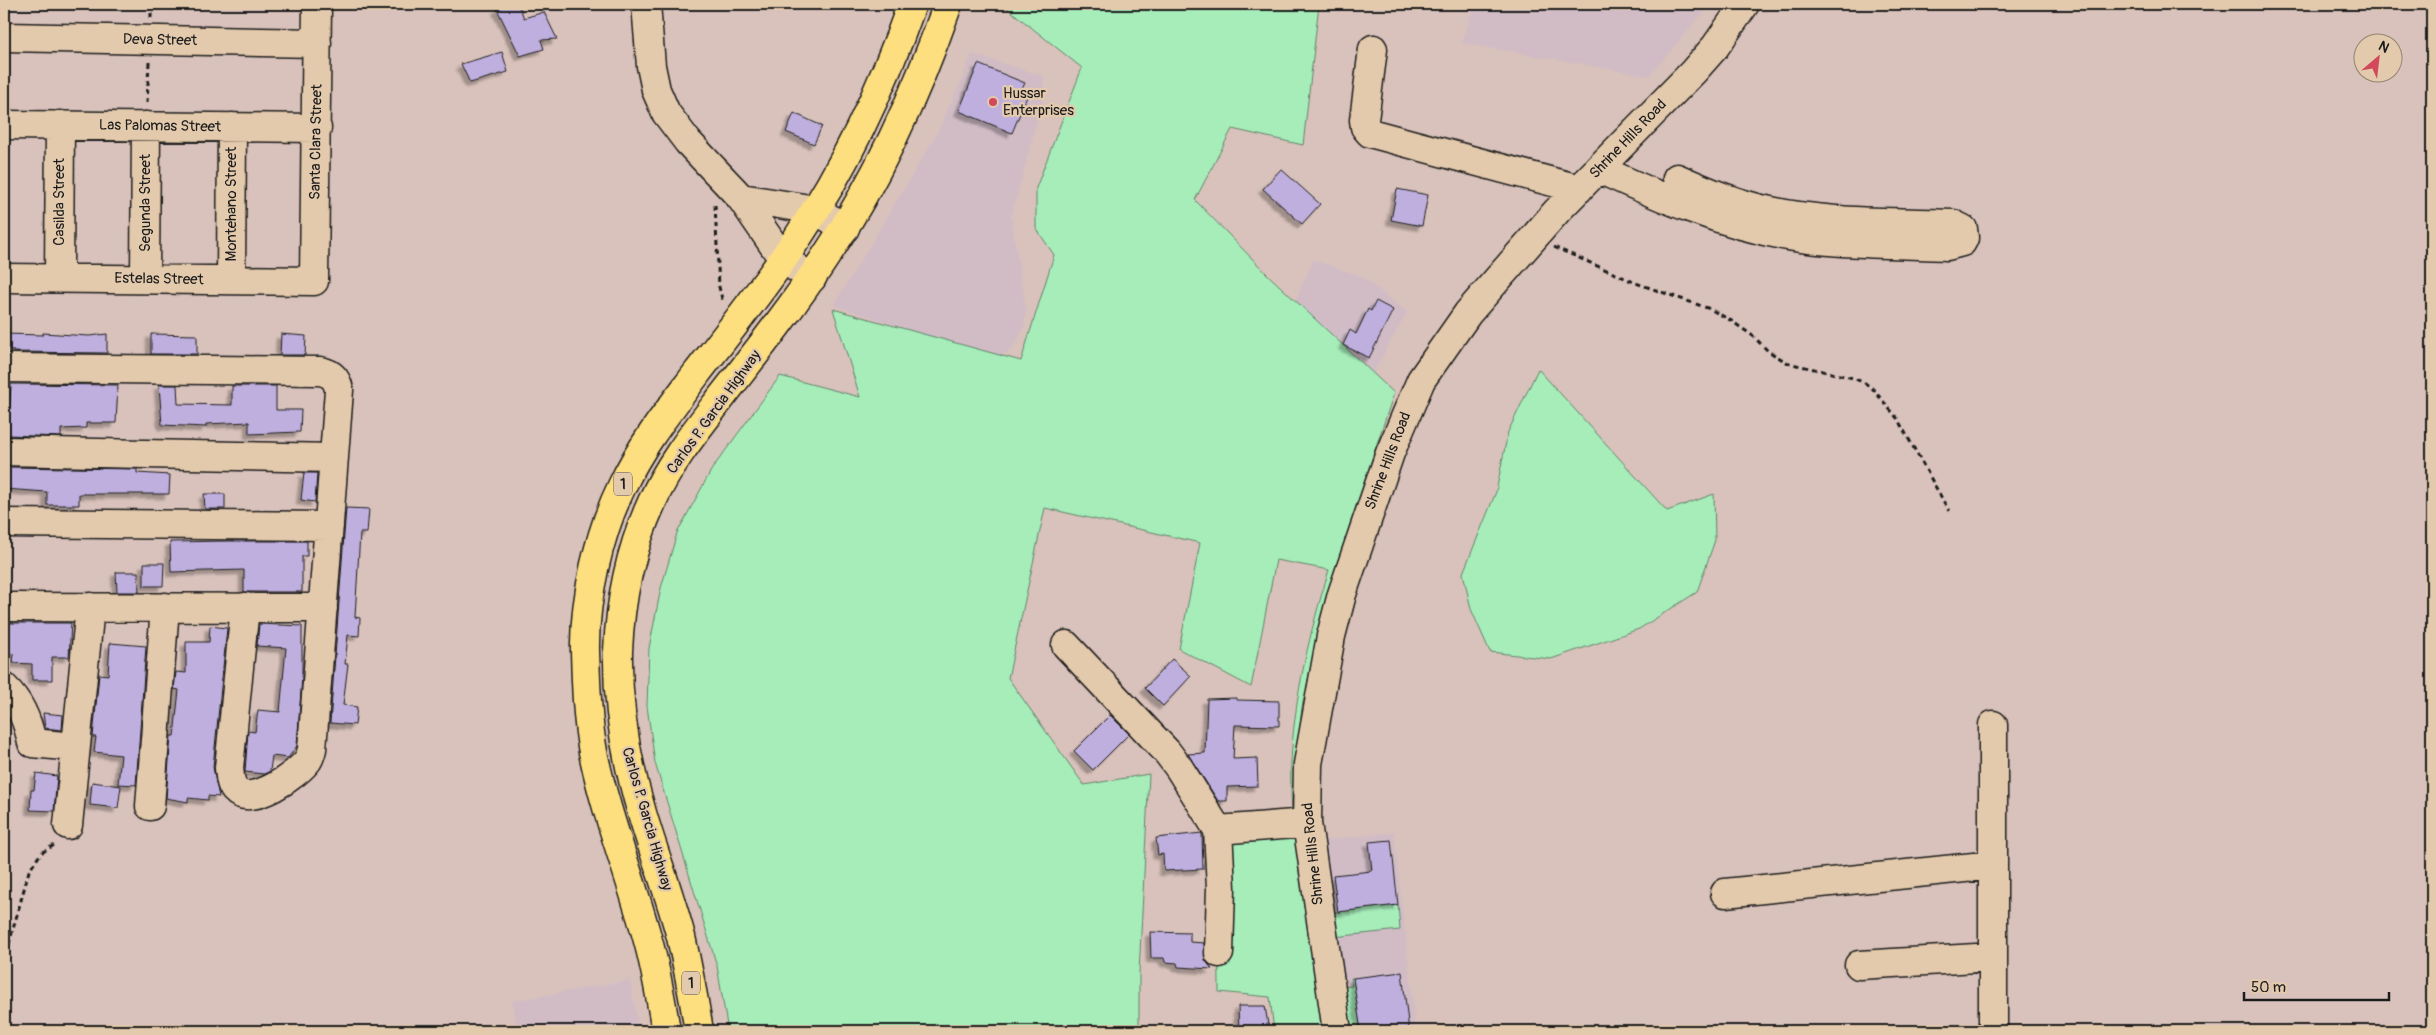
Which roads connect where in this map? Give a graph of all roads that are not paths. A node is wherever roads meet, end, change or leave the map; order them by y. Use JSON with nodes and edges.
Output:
{"nodes":[{"id":1,"x":317,"y":4,"type":"edge"},
{"id":2,"x":646,"y":4,"type":"edge"},
{"id":3,"x":912,"y":4,"type":"edge"},
{"id":4,"x":948,"y":4,"type":"edge"},
{"id":5,"x":1744,"y":4,"type":"edge"},
{"id":6,"x":4,"y":37,"type":"edge"},
{"id":7,"x":317,"y":43,"type":"junction"},
{"id":8,"x":1373,"y":49,"type":"dead end"},
{"id":9,"x":4,"y":124,"type":"edge"},
{"id":10,"x":60,"y":125,"type":"junction"},
{"id":11,"x":146,"y":126,"type":"junction"},
{"id":12,"x":232,"y":127,"type":"junction"},
{"id":13,"x":317,"y":128,"type":"junction"},
{"id":14,"x":1599,"y":169,"type":"junction"},
{"id":15,"x":1676,"y":178,"type":"dead end"},
{"id":16,"x":1579,"y":188,"type":"junction"},
{"id":17,"x":741,"y":198,"type":"junction"},
{"id":18,"x":816,"y":210,"type":"junction"},
{"id":19,"x":845,"y":228,"type":"junction"},
{"id":20,"x":783,"y":260,"type":"junction"},
{"id":21,"x":4,"y":278,"type":"edge"},
{"id":22,"x":59,"y":278,"type":"junction"},
{"id":23,"x":812,"y":278,"type":"junction"},
{"id":24,"x":145,"y":279,"type":"junction"},
{"id":25,"x":231,"y":280,"type":"junction"},
{"id":26,"x":314,"y":281,"type":"joint"},
{"id":27,"x":4,"y":368,"type":"edge"},
{"id":28,"x":4,"y":451,"type":"edge"},
{"id":29,"x":334,"y":458,"type":"junction"},
{"id":30,"x":4,"y":523,"type":"edge"},
{"id":31,"x":329,"y":526,"type":"junction"},
{"id":32,"x":4,"y":607,"type":"edge"},
{"id":33,"x":90,"y":607,"type":"junction"},
{"id":34,"x":165,"y":607,"type":"junction"},
{"id":35,"x":245,"y":607,"type":"junction"},
{"id":36,"x":323,"y":608,"type":"junction"},
{"id":37,"x":1066,"y":646,"type":"dead end"},
{"id":38,"x":4,"y":686,"type":"edge"},
{"id":39,"x":1992,"y":725,"type":"dead end"},
{"id":40,"x":76,"y":747,"type":"junction"},
{"id":41,"x":150,"y":806,"type":"dead end"},
{"id":42,"x":1307,"y":823,"type":"junction"},
{"id":43,"x":68,"y":824,"type":"road end"},
{"id":44,"x":1218,"y":830,"type":"junction"},
{"id":45,"x":1993,"y":865,"type":"junction"},
{"id":46,"x":1725,"y":893,"type":"dead end"},
{"id":47,"x":1219,"y":953,"type":"dead end"},
{"id":48,"x":1993,"y":957,"type":"junction"},
{"id":49,"x":1859,"y":966,"type":"dead end"},
{"id":50,"x":666,"y":1031,"type":"edge"},
{"id":51,"x":699,"y":1031,"type":"edge"},
{"id":52,"x":1337,"y":1031,"type":"edge"},
{"id":53,"x":1993,"y":1031,"type":"edge"}],
"edges":[{"from":1,"to":7,"type":"street","name":"Santa Clara Street"},
{"from":2,"to":17,"type":"street"},
{"from":3,"to":18,"type":"highway","number":"1"},
{"from":4,"to":19,"type":"highway","name":"Carlos P. Garcia Highway","number":"1"},
{"from":5,"to":14,"type":"street","name":"Shrine Hills Road"},
{"from":6,"to":7,"type":"street","name":"Deva Street"},
{"from":7,"to":13,"type":"street","name":"Santa Clara Street"},
{"from":8,"to":16,"type":"street"},
{"from":9,"to":10,"type":"street","name":"Las Palomas Street"},
{"from":10,"to":11,"type":"street","name":"Las Palomas Street"},
{"from":10,"to":22,"type":"street","name":"Casilda Street"},
{"from":11,"to":12,"type":"street","name":"Las Palomas Street"},
{"from":11,"to":24,"type":"street","name":"Segunda Street"},
{"from":12,"to":13,"type":"street","name":"Las Palomas Street"},
{"from":12,"to":25,"type":"street","name":"Montehano Street"},
{"from":13,"to":26,"type":"street","name":"Santa Clara Street"},
{"from":14,"to":15,"type":"street"},
{"from":14,"to":16,"type":"street","name":"Shrine Hills Road"},
{"from":16,"to":42,"type":"street","name":"Shrine Hills Road"},
{"from":17,"to":18,"type":"street"},
{"from":17,"to":20,"type":"street"},
{"from":18,"to":19,"type":"street"},
{"from":18,"to":20,"type":"highway","number":"1"},
{"from":19,"to":23,"type":"highway","name":"Carlos P. Garcia Highway","number":"1"},
{"from":20,"to":23,"type":"street"},
{"from":20,"to":50,"type":"highway","number":"1"},
{"from":21,"to":22,"type":"street","name":"Estelas Street"},
{"from":22,"to":24,"type":"street","name":"Estelas Street"},
{"from":23,"to":51,"type":"highway","name":"Carlos P. Garcia Highway","number":"1"},
{"from":24,"to":25,"type":"street","name":"Estelas Street"},
{"from":25,"to":26,"type":"street","name":"Estelas Street"},
{"from":27,"to":29,"type":"street"},
{"from":28,"to":29,"type":"street"},
{"from":29,"to":31,"type":"street"},
{"from":30,"to":31,"type":"street"},
{"from":31,"to":36,"type":"street"},
{"from":32,"to":33,"type":"street"},
{"from":33,"to":34,"type":"street"},
{"from":33,"to":40,"type":"street"},
{"from":34,"to":35,"type":"street"},
{"from":34,"to":41,"type":"street"},
{"from":35,"to":36,"type":"street"},
{"from":35,"to":36,"type":"street"},
{"from":37,"to":44,"type":"street"},
{"from":38,"to":40,"type":"street"},
{"from":39,"to":45,"type":"street"},
{"from":40,"to":43,"type":"street"},
{"from":42,"to":44,"type":"street"},
{"from":42,"to":52,"type":"street","name":"Shrine Hills Road"},
{"from":44,"to":47,"type":"street"},
{"from":45,"to":46,"type":"street"},
{"from":45,"to":48,"type":"street"},
{"from":48,"to":49,"type":"street"},
{"from":48,"to":53,"type":"street"}]}
